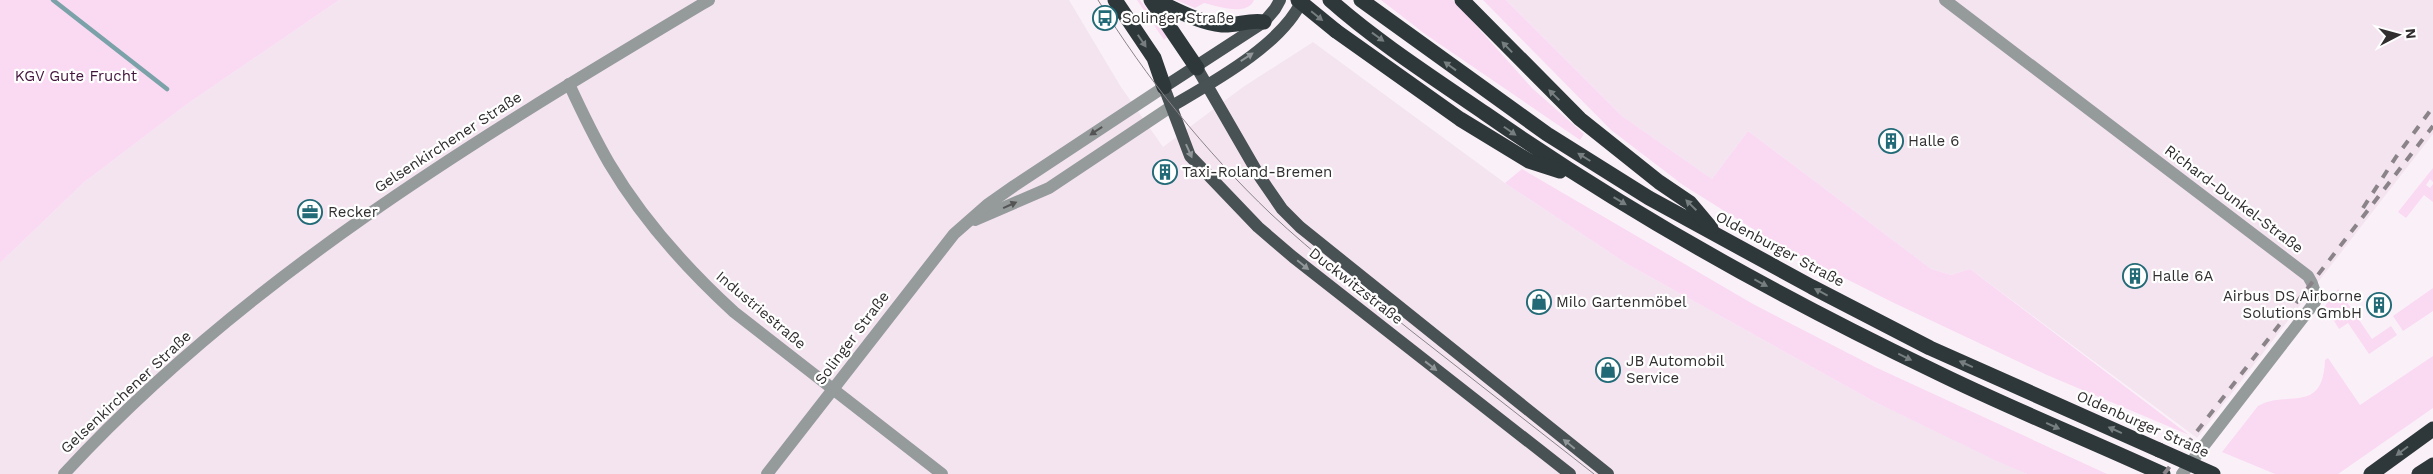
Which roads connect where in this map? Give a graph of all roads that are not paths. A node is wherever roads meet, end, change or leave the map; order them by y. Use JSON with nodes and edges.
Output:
{"nodes":[{"id":1,"x":709,"y":0,"type":"edge"},
{"id":2,"x":1115,"y":0,"type":"edge"},
{"id":3,"x":1151,"y":0,"type":"edge"},
{"id":4,"x":1155,"y":0,"type":"edge"},
{"id":5,"x":1280,"y":0,"type":"edge"},
{"id":6,"x":1300,"y":0,"type":"edge"},
{"id":7,"x":1361,"y":0,"type":"edge"},
{"id":8,"x":1462,"y":0,"type":"edge"},
{"id":9,"x":1470,"y":0,"type":"edge"},
{"id":10,"x":1945,"y":0,"type":"edge"},
{"id":11,"x":1334,"y":4,"type":"edge"},
{"id":12,"x":1475,"y":15,"type":"junction"},
{"id":13,"x":1264,"y":22,"type":"junction"},
{"id":14,"x":1197,"y":68,"type":"junction"},
{"id":15,"x":569,"y":84,"type":"junction"},
{"id":16,"x":1207,"y":85,"type":"junction"},
{"id":17,"x":1164,"y":87,"type":"junction"},
{"id":18,"x":1172,"y":106,"type":"junction"},
{"id":19,"x":1578,"y":176,"type":"junction"},
{"id":20,"x":966,"y":224,"type":"junction"},
{"id":21,"x":1716,"y":235,"type":"junction"},
{"id":22,"x":833,"y":390,"type":"junction"},
{"id":23,"x":2433,"y":429,"type":"edge"},
{"id":24,"x":2433,"y":464,"type":"edge"},
{"id":25,"x":64,"y":474,"type":"edge"},
{"id":26,"x":767,"y":474,"type":"edge"},
{"id":27,"x":942,"y":474,"type":"edge"},
{"id":28,"x":1570,"y":474,"type":"edge"},
{"id":29,"x":1608,"y":474,"type":"edge"},
{"id":30,"x":2163,"y":474,"type":"edge"},
{"id":31,"x":2182,"y":474,"type":"edge"},
{"id":32,"x":2213,"y":474,"type":"edge"},
{"id":33,"x":2371,"y":474,"type":"edge"},
{"id":34,"x":2419,"y":474,"type":"edge"}],
"edges":[{"from":1,"to":15,"type":"street","name":"Gelsenkirchener Straße"},
{"from":2,"to":17,"type":"highway","one_way":true},
{"from":3,"to":14,"type":"highway"},
{"from":4,"to":13,"type":"highway"},
{"from":5,"to":13,"type":"main road"},
{"from":16,"to":6,"type":"main road","one_way":true},
{"from":6,"to":19,"type":"highway","one_way":true,"bridge":true},
{"from":21,"to":7,"type":"highway","name":"Oldenburger Straße","one_way":true},
{"from":8,"to":12,"type":"highway"},
{"from":9,"to":12,"type":"street"},
{"from":10,"to":31,"type":"street","name":"Richard-Dunkel-Straße"},
{"from":11,"to":19,"type":"highway","one_way":true},
{"from":21,"to":12,"type":"highway","one_way":true},
{"from":13,"to":14,"type":"main road"},
{"from":14,"to":16,"type":"main road","name":"Duckwitzstraße"},
{"from":14,"to":17,"type":"main road","name":"Solinger Straße"},
{"from":15,"to":22,"type":"street","name":"Industriestraße"},
{"from":15,"to":25,"type":"street","name":"Gelsenkirchener Straße"},
{"from":16,"to":18,"type":"main road","name":"Solinger Straße"},
{"from":29,"to":16,"type":"main road","name":"Duckwitzstraße","one_way":true},
{"from":17,"to":18,"type":"main road","name":"Duckwitzstraße"},
{"from":17,"to":20,"type":"street","name":"Solinger Straße","one_way":true},
{"from":20,"to":18,"type":"street","name":"Solinger Straße","one_way":true},
{"from":18,"to":28,"type":"main road","name":"Duckwitzstraße","one_way":true},
{"from":19,"to":30,"type":"highway","one_way":true},
{"from":20,"to":22,"type":"street","name":"Solinger Straße"},
{"from":32,"to":21,"type":"highway","name":"Oldenburger Straße","one_way":true,"bridge":true},
{"from":22,"to":26,"type":"street","name":"Solinger Straße"},
{"from":22,"to":27,"type":"street","name":"Industriestraße"},
{"from":23,"to":33,"type":"highway","one_way":true},
{"from":24,"to":34,"type":"highway"}]}
